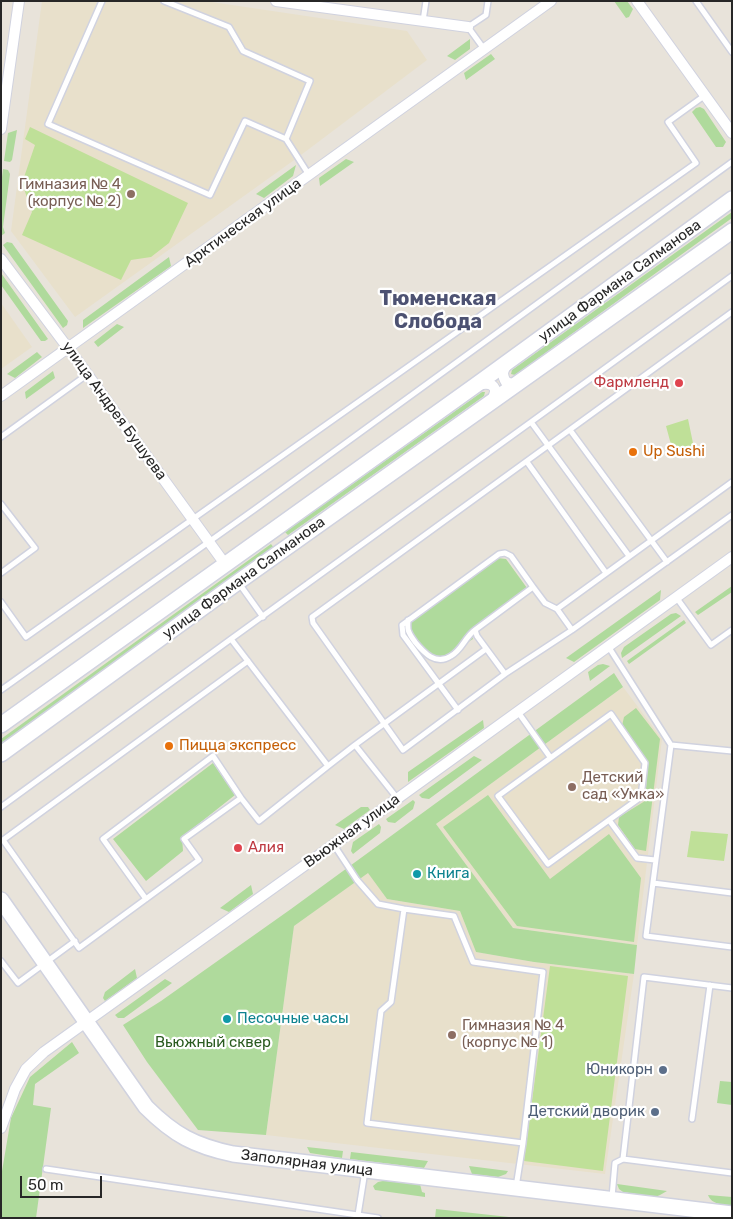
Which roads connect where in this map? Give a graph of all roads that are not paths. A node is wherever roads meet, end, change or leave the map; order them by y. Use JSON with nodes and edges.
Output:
{"nodes":[{"id":1,"x":19,"y":1,"type":"edge"},
{"id":2,"x":102,"y":1,"type":"edge"},
{"id":3,"x":164,"y":1,"type":"edge"},
{"id":4,"x":276,"y":1,"type":"edge"},
{"id":5,"x":426,"y":1,"type":"edge"},
{"id":6,"x":488,"y":1,"type":"edge"},
{"id":7,"x":551,"y":1,"type":"edge"},
{"id":8,"x":637,"y":1,"type":"edge"},
{"id":9,"x":696,"y":1,"type":"edge"},
{"id":10,"x":312,"y":4,"type":"edge"},
{"id":11,"x":423,"y":21,"type":"junction"},
{"id":12,"x":468,"y":27,"type":"junction"},
{"id":13,"x":484,"y":49,"type":"junction"},
{"id":14,"x":732,"y":52,"type":"edge"},
{"id":15,"x":704,"y":96,"type":"junction"},
{"id":16,"x":1,"y":129,"type":"edge"},
{"id":17,"x":732,"y":133,"type":"edge"},
{"id":18,"x":286,"y":139,"type":"junction"},
{"id":19,"x":732,"y":162,"type":"edge"},
{"id":20,"x":310,"y":175,"type":"junction"},
{"id":21,"x":732,"y":199,"type":"edge"},
{"id":22,"x":732,"y":231,"type":"edge"},
{"id":23,"x":1,"y":259,"type":"edge"},
{"id":24,"x":732,"y":276,"type":"edge"},
{"id":25,"x":732,"y":312,"type":"edge"},
{"id":26,"x":69,"y":349,"type":"junction"},
{"id":27,"x":508,"y":362,"type":"junction"},
{"id":28,"x":88,"y":374,"type":"junction"},
{"id":29,"x":522,"y":381,"type":"junction"},
{"id":30,"x":476,"y":385,"type":"junction"},
{"id":31,"x":1,"y":396,"type":"edge"},
{"id":32,"x":489,"y":404,"type":"junction"},
{"id":33,"x":531,"y":422,"type":"junction"},
{"id":34,"x":570,"y":430,"type":"junction"},
{"id":35,"x":1,"y":437,"type":"edge"},
{"id":36,"x":548,"y":445,"type":"junction"},
{"id":37,"x":527,"y":462,"type":"junction"},
{"id":38,"x":732,"y":482,"type":"edge"},
{"id":39,"x":1,"y":504,"type":"edge"},
{"id":40,"x":732,"y":515,"type":"edge"},
{"id":41,"x":192,"y":519,"type":"junction"},
{"id":42,"x":651,"y":540,"type":"junction"},
{"id":43,"x":208,"y":541,"type":"junction"},
{"id":44,"x":629,"y":556,"type":"junction"},
{"id":45,"x":732,"y":557,"type":"edge"},
{"id":46,"x":667,"y":562,"type":"junction"},
{"id":47,"x":225,"y":564,"type":"junction"},
{"id":48,"x":1,"y":573,"type":"edge"},
{"id":49,"x":606,"y":573,"type":"junction"},
{"id":50,"x":238,"y":582,"type":"junction"},
{"id":51,"x":533,"y":587,"type":"junction"},
{"id":52,"x":676,"y":597,"type":"junction"},
{"id":53,"x":1,"y":602,"type":"edge"},
{"id":54,"x":556,"y":609,"type":"junction"},
{"id":55,"x":263,"y":616,"type":"junction"},
{"id":56,"x":408,"y":620,"type":"junction"},
{"id":57,"x":475,"y":630,"type":"junction"},
{"id":58,"x":572,"y":630,"type":"junction"},
{"id":59,"x":732,"y":630,"type":"edge"},
{"id":60,"x":231,"y":639,"type":"junction"},
{"id":61,"x":608,"y":646,"type":"junction"},
{"id":62,"x":486,"y":648,"type":"junction"},
{"id":63,"x":248,"y":661,"type":"junction"},
{"id":64,"x":505,"y":674,"type":"junction"},
{"id":65,"x":438,"y":685,"type":"junction"},
{"id":66,"x":1,"y":690,"type":"edge"},
{"id":67,"x":458,"y":710,"type":"junction"},
{"id":68,"x":518,"y":712,"type":"junction"},
{"id":69,"x":384,"y":724,"type":"junction"},
{"id":70,"x":1,"y":725,"type":"edge"},
{"id":71,"x":355,"y":745,"type":"junction"},
{"id":72,"x":671,"y":745,"type":"junction"},
{"id":73,"x":732,"y":751,"type":"edge"},
{"id":74,"x":1,"y":754,"type":"edge"},
{"id":75,"x":550,"y":757,"type":"junction"},
{"id":76,"x":328,"y":766,"type":"junction"},
{"id":77,"x":241,"y":798,"type":"junction"},
{"id":78,"x":398,"y":798,"type":"junction"},
{"id":79,"x":1,"y":807,"type":"edge"},
{"id":80,"x":610,"y":820,"type":"junction"},
{"id":81,"x":334,"y":845,"type":"junction"},
{"id":82,"x":655,"y":860,"type":"junction"},
{"id":83,"x":653,"y":883,"type":"junction"},
{"id":84,"x":732,"y":893,"type":"edge"},
{"id":85,"x":146,"y":899,"type":"junction"},
{"id":86,"x":1,"y":900,"type":"edge"},
{"id":87,"x":404,"y":909,"type":"junction"},
{"id":88,"x":75,"y":941,"type":"junction"},
{"id":89,"x":732,"y":947,"type":"edge"},
{"id":90,"x":1,"y":961,"type":"edge"},
{"id":91,"x":45,"y":964,"type":"junction"},
{"id":92,"x":710,"y":985,"type":"junction"},
{"id":93,"x":732,"y":988,"type":"edge"},
{"id":94,"x":86,"y":1022,"type":"junction"},
{"id":95,"x":692,"y":1119,"type":"dead end"},
{"id":96,"x":1,"y":1128,"type":"edge"},
{"id":97,"x":522,"y":1143,"type":"junction"},
{"id":98,"x":623,"y":1158,"type":"junction"},
{"id":99,"x":46,"y":1169,"type":"dead end"},
{"id":100,"x":365,"y":1170,"type":"junction"},
{"id":101,"x":732,"y":1173,"type":"edge"},
{"id":102,"x":516,"y":1188,"type":"junction"},
{"id":103,"x":612,"y":1199,"type":"junction"},
{"id":104,"x":732,"y":1214,"type":"edge"},
{"id":105,"x":358,"y":1215,"type":"junction"},
{"id":106,"x":378,"y":1218,"type":"edge"}],
"edges":[{"from":1,"to":16,"type":"street"},
{"from":2,"to":18,"type":"lane"},
{"from":3,"to":18,"type":"lane"},
{"from":4,"to":10,"type":"street"},
{"from":5,"to":11,"type":"lane"},
{"from":6,"to":12,"type":"lane"},
{"from":7,"to":13,"type":"street","name":"Арктическая улица"},
{"from":8,"to":15,"type":"street"},
{"from":9,"to":14,"type":"lane"},
{"from":10,"to":11,"type":"street"},
{"from":11,"to":12,"type":"street"},
{"from":12,"to":13,"type":"lane"},
{"from":13,"to":20,"type":"street","name":"Арктическая улица"},
{"from":15,"to":17,"type":"street"},
{"from":15,"to":41,"type":"lane"},
{"from":18,"to":20,"type":"lane"},
{"from":19,"to":43,"type":"lane"},
{"from":20,"to":26,"type":"street","name":"Арктическая улица"},
{"from":21,"to":27,"type":"street","name":"улица Фармана Салманова"},
{"from":22,"to":29,"type":"street","name":"улица Фармана Салманова"},
{"from":23,"to":26,"type":"street","name":"улица Андрея Бушуева"},
{"from":24,"to":33,"type":"lane"},
{"from":25,"to":34,"type":"lane"},
{"from":26,"to":28,"type":"street","name":"улица Андрея Бушуева"},
{"from":26,"to":31,"type":"street","name":"Арктическая улица"},
{"from":27,"to":29,"type":"street"},
{"from":27,"to":30,"type":"street","name":"улица Фармана Салманова"},
{"from":28,"to":35,"type":"lane"},
{"from":28,"to":41,"type":"street","name":"улица Андрея Бушуева"},
{"from":29,"to":32,"type":"street","name":"улица Фармана Салманова"},
{"from":30,"to":32,"type":"street"},
{"from":30,"to":47,"type":"street","name":"улица Фармана Салманова"},
{"from":32,"to":50,"type":"street","name":"улица Фармана Салманова"},
{"from":33,"to":36,"type":"lane"},
{"from":33,"to":55,"type":"lane"},
{"from":34,"to":36,"type":"lane"},
{"from":34,"to":42,"type":"lane"},
{"from":36,"to":37,"type":"lane"},
{"from":36,"to":44,"type":"lane"},
{"from":37,"to":49,"type":"lane"},
{"from":37,"to":69,"type":"lane"},
{"from":38,"to":42,"type":"lane"},
{"from":39,"to":48,"type":"lane"},
{"from":40,"to":46,"type":"lane"},
{"from":41,"to":43,"type":"street","name":"улица Андрея Бушуева"},
{"from":41,"to":53,"type":"lane"},
{"from":42,"to":44,"type":"lane"},
{"from":42,"to":46,"type":"lane"},
{"from":43,"to":47,"type":"street","name":"улица Андрея Бушуева"},
{"from":43,"to":66,"type":"lane"},
{"from":44,"to":49,"type":"lane"},
{"from":45,"to":52,"type":"street","name":"Вьюжная улица"},
{"from":46,"to":58,"type":"lane"},
{"from":47,"to":70,"type":"street","name":"улица Фармана Салманова"},
{"from":49,"to":54,"type":"lane"},
{"from":50,"to":55,"type":"lane"},
{"from":50,"to":74,"type":"street","name":"улица Фармана Салманова"},
{"from":51,"to":54,"type":"lane"},
{"from":51,"to":56,"type":"lane"},
{"from":51,"to":57,"type":"lane"},
{"from":52,"to":59,"type":"lane"},
{"from":52,"to":61,"type":"street","name":"Вьюжная улица"},
{"from":54,"to":58,"type":"lane"},
{"from":55,"to":60,"type":"lane"},
{"from":56,"to":57,"type":"lane"},
{"from":56,"to":65,"type":"lane"},
{"from":57,"to":62,"type":"lane"},
{"from":58,"to":64,"type":"lane"},
{"from":60,"to":63,"type":"lane"},
{"from":60,"to":79,"type":"lane"},
{"from":61,"to":68,"type":"street","name":"Вьюжная улица"},
{"from":61,"to":72,"type":"lane"},
{"from":62,"to":64,"type":"lane"},
{"from":62,"to":65,"type":"lane"},
{"from":63,"to":76,"type":"lane"},
{"from":63,"to":88,"type":"lane"},
{"from":64,"to":67,"type":"lane"},
{"from":65,"to":67,"type":"lane"},
{"from":65,"to":69,"type":"lane"},
{"from":67,"to":69,"type":"lane"},
{"from":68,"to":75,"type":"lane"},
{"from":68,"to":78,"type":"street","name":"Вьюжная улица"},
{"from":69,"to":71,"type":"lane"},
{"from":71,"to":76,"type":"lane"},
{"from":71,"to":78,"type":"lane"},
{"from":72,"to":73,"type":"lane"},
{"from":72,"to":82,"type":"lane"},
{"from":75,"to":80,"type":"lane"},
{"from":75,"to":80,"type":"lane"},
{"from":76,"to":77,"type":"lane"},
{"from":77,"to":85,"type":"lane"},
{"from":77,"to":85,"type":"lane"},
{"from":78,"to":81,"type":"street","name":"Вьюжная улица"},
{"from":80,"to":82,"type":"lane"},
{"from":81,"to":87,"type":"lane"},
{"from":81,"to":94,"type":"street","name":"Вьюжная улица"},
{"from":82,"to":83,"type":"lane"},
{"from":83,"to":84,"type":"lane"},
{"from":83,"to":89,"type":"lane"},
{"from":85,"to":88,"type":"lane"},
{"from":86,"to":91,"type":"street","name":"Заполярная улица"},
{"from":87,"to":97,"type":"lane"},
{"from":87,"to":97,"type":"lane"},
{"from":88,"to":91,"type":"lane"},
{"from":90,"to":91,"type":"lane"},
{"from":91,"to":94,"type":"street","name":"Заполярная улица"},
{"from":92,"to":93,"type":"lane"},
{"from":92,"to":95,"type":"lane"},
{"from":92,"to":98,"type":"lane"},
{"from":94,"to":96,"type":"street","name":"Вьюжная улица"},
{"from":94,"to":100,"type":"street","name":"Заполярная улица"},
{"from":97,"to":102,"type":"lane"},
{"from":98,"to":101,"type":"lane"},
{"from":98,"to":103,"type":"lane"},
{"from":99,"to":105,"type":"lane"},
{"from":100,"to":102,"type":"street","name":"Заполярная улица"},
{"from":100,"to":105,"type":"lane"},
{"from":102,"to":103,"type":"street","name":"Заполярная улица"},
{"from":103,"to":104,"type":"street","name":"Заполярная улица"},
{"from":105,"to":106,"type":"lane"}]}
